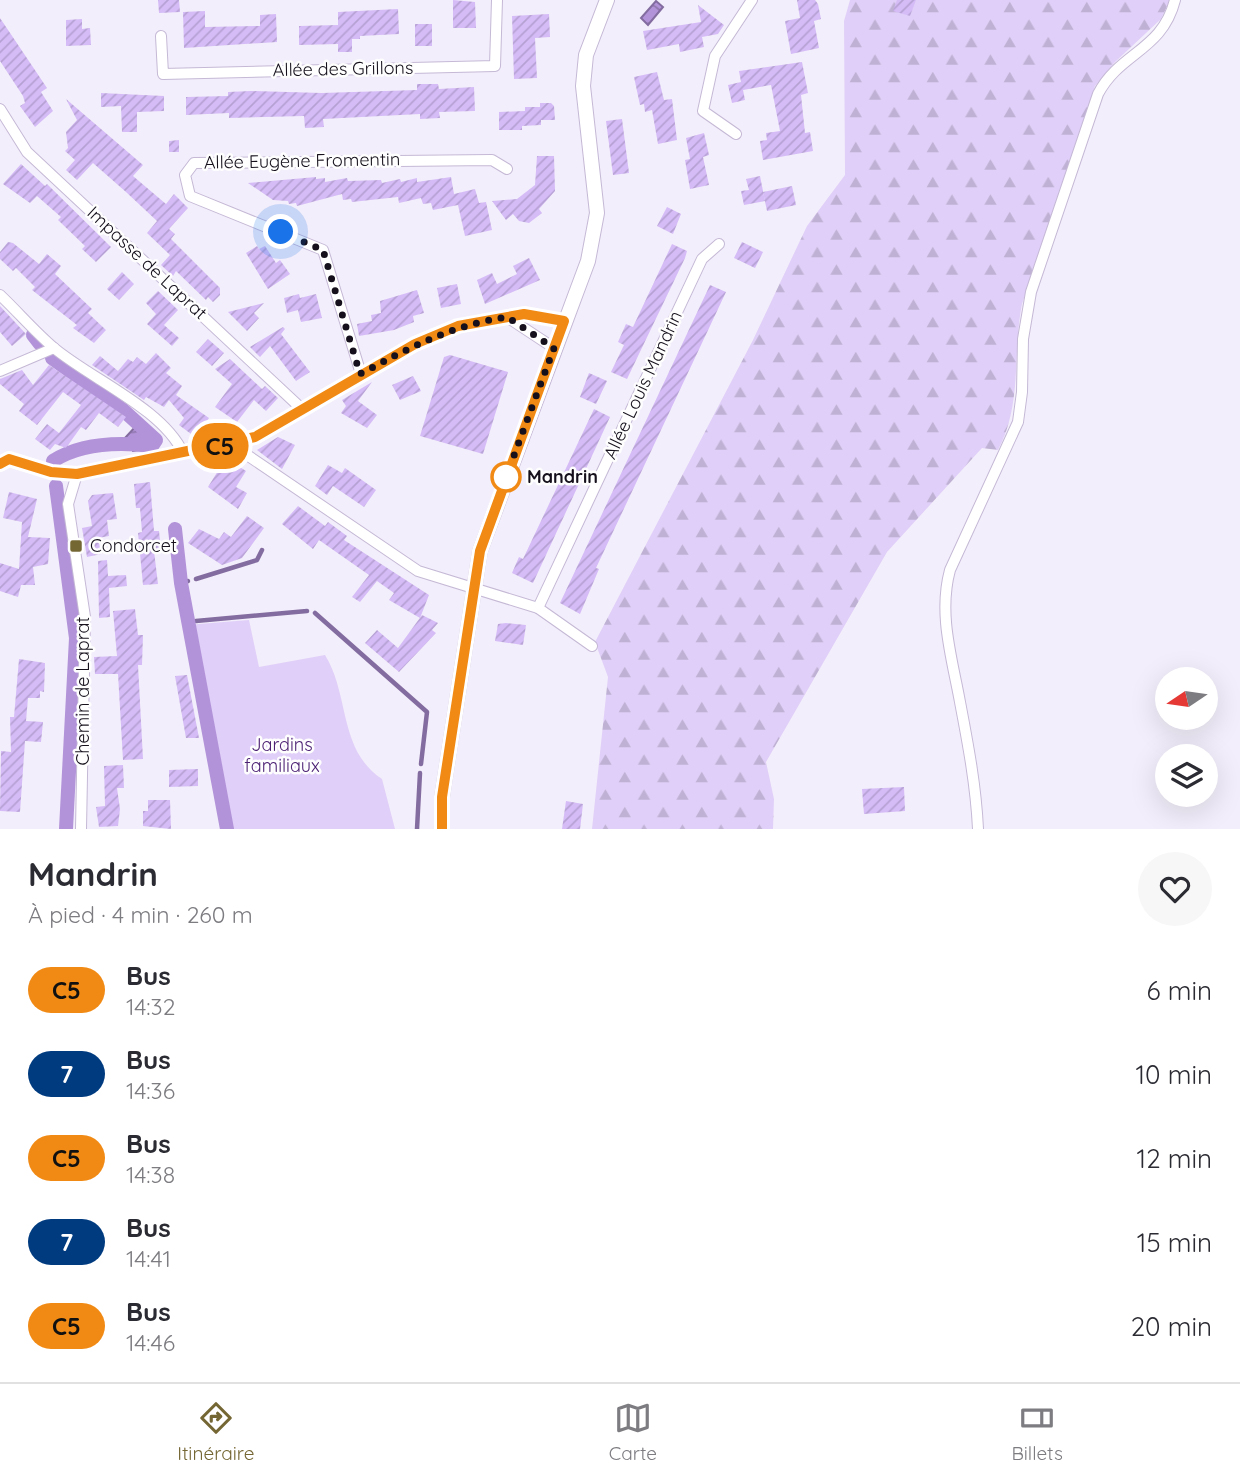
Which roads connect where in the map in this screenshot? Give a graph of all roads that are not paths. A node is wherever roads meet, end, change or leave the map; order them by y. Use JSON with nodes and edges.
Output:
{"nodes":[{"id":1,"x":497,"y":0,"type":"edge"},
{"id":2,"x":752,"y":0,"type":"edge"},
{"id":3,"x":1175,"y":0,"type":"edge"},
{"id":4,"x":602,"y":2,"type":"edge"},
{"id":5,"x":161,"y":36,"type":"dead end"},
{"id":6,"x":0,"y":109,"type":"edge"},
{"id":7,"x":736,"y":134,"type":"dead end"},
{"id":8,"x":508,"y":169,"type":"dead end"},
{"id":9,"x":719,"y":244,"type":"dead end"},
{"id":10,"x":0,"y":295,"type":"edge"},
{"id":11,"x":507,"y":317,"type":"junction"},
{"id":12,"x":564,"y":321,"type":"junction"},
{"id":13,"x":54,"y":348,"type":"junction"},
{"id":14,"x":554,"y":348,"type":"junction"},
{"id":15,"x":0,"y":370,"type":"edge"},
{"id":16,"x":360,"y":374,"type":"junction"},
{"id":17,"x":303,"y":410,"type":"junction"},
{"id":18,"x":240,"y":442,"type":"junction"},
{"id":19,"x":183,"y":453,"type":"junction"},
{"id":20,"x":0,"y":464,"type":"edge"},
{"id":21,"x":77,"y":474,"type":"junction"},
{"id":22,"x":473,"y":588,"type":"junction"},
{"id":23,"x":538,"y":608,"type":"junction"},
{"id":24,"x":592,"y":646,"type":"dead end"},
{"id":25,"x":81,"y":829,"type":"edge"},
{"id":26,"x":442,"y":829,"type":"edge"},
{"id":27,"x":978,"y":829,"type":"edge"}],
"edges":[{"from":1,"to":5,"type":"street","name":"Allée des Grillons"},
{"from":2,"to":7,"type":"street"},
{"from":3,"to":27,"type":"street"},
{"from":4,"to":12,"type":"main road"},
{"from":6,"to":17,"type":"street","name":"Impasse de Laprat"},
{"from":8,"to":16,"type":"street","name":"Allée Eugène Fromentin"},
{"from":9,"to":23,"type":"street","name":"Allée Louis Mandrin"},
{"from":10,"to":13,"type":"street"},
{"from":11,"to":12,"type":"street"},
{"from":11,"to":14,"type":"street"},
{"from":11,"to":16,"type":"street"},
{"from":12,"to":14,"type":"main road"},
{"from":13,"to":15,"type":"street"},
{"from":13,"to":19,"type":"street"},
{"from":14,"to":22,"type":"main road"},
{"from":16,"to":17,"type":"street"},
{"from":17,"to":18,"type":"street"},
{"from":18,"to":19,"type":"street"},
{"from":18,"to":22,"type":"street"},
{"from":19,"to":21,"type":"street"},
{"from":20,"to":21,"type":"street"},
{"from":21,"to":25,"type":"street","name":"Chemin de Laprat"},
{"from":22,"to":23,"type":"street"},
{"from":22,"to":26,"type":"main road"},
{"from":23,"to":24,"type":"street"}]}
